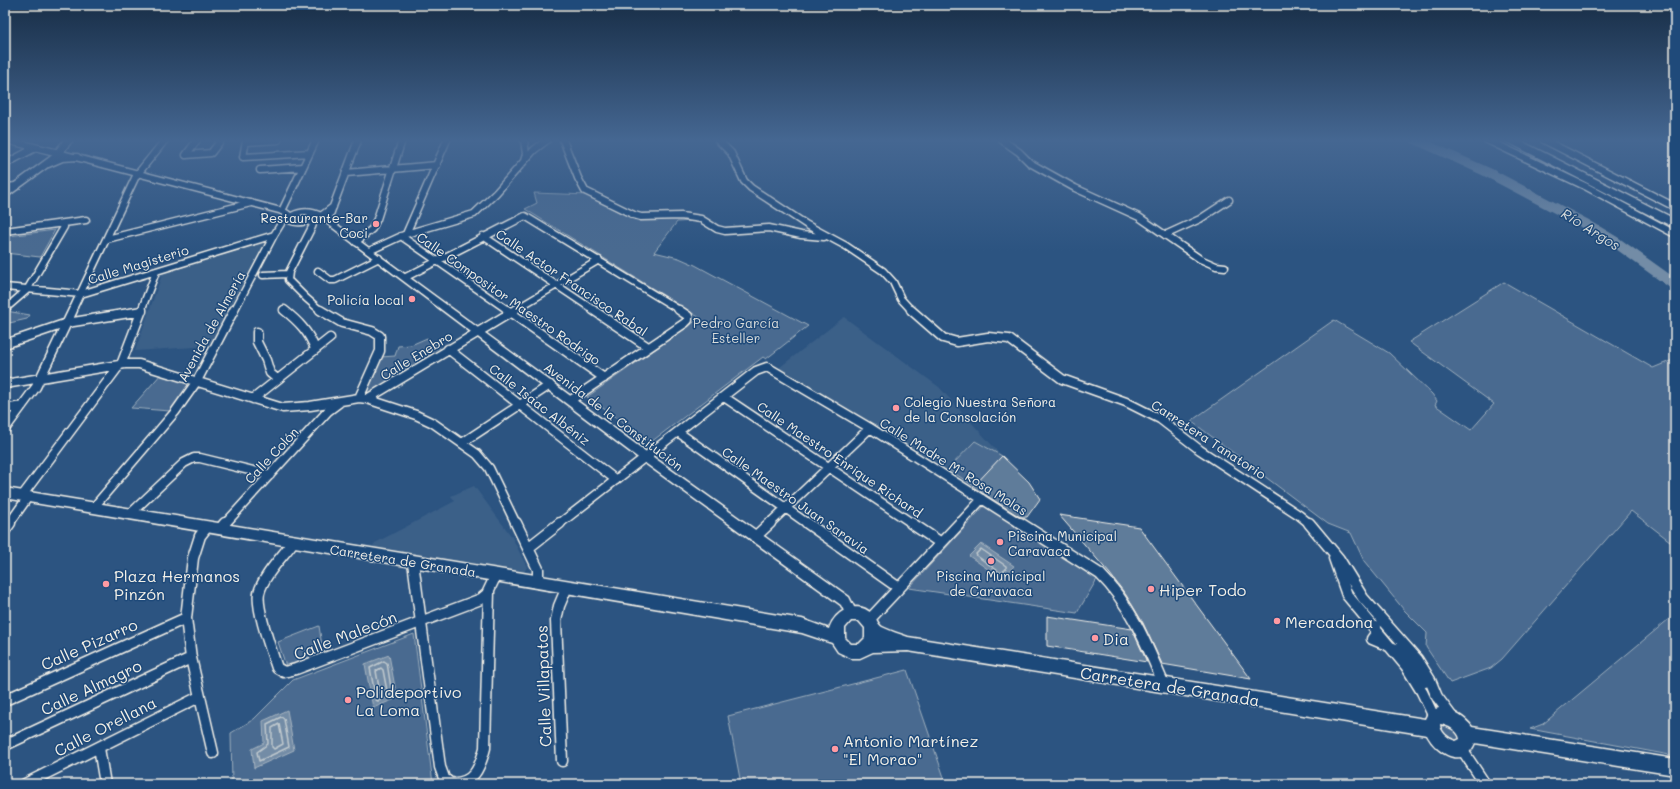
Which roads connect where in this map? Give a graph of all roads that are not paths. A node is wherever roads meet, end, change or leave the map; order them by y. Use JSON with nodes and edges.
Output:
{"nodes":[{"id":1,"x":29,"y":177,"type":"edge"},
{"id":2,"x":136,"y":177,"type":"edge"},
{"id":3,"x":150,"y":177,"type":"edge"},
{"id":4,"x":299,"y":177,"type":"edge"},
{"id":5,"x":345,"y":177,"type":"edge"},
{"id":6,"x":391,"y":177,"type":"edge"},
{"id":7,"x":431,"y":177,"type":"edge"},
{"id":8,"x":510,"y":177,"type":"edge"},
{"id":9,"x":578,"y":177,"type":"edge"},
{"id":10,"x":742,"y":177,"type":"edge"},
{"id":11,"x":1055,"y":177,"type":"edge"},
{"id":12,"x":1566,"y":177,"type":"edge"},
{"id":13,"x":1584,"y":177,"type":"edge"},
{"id":14,"x":1601,"y":177,"type":"edge"},
{"id":15,"x":1617,"y":177,"type":"edge"},
{"id":16,"x":155,"y":178,"type":"junction"},
{"id":17,"x":131,"y":185,"type":"junction"},
{"id":18,"x":18,"y":186,"type":"junction"},
{"id":19,"x":5,"y":187,"type":"edge"},
{"id":20,"x":5,"y":194,"type":"edge"},
{"id":21,"x":1229,"y":200,"type":"dead end"},
{"id":22,"x":251,"y":203,"type":"junction"},
{"id":23,"x":1675,"y":206,"type":"edge"},
{"id":24,"x":307,"y":212,"type":"junction"},
{"id":25,"x":286,"y":214,"type":"junction"},
{"id":26,"x":1675,"y":215,"type":"edge"},
{"id":27,"x":86,"y":220,"type":"dead end"},
{"id":28,"x":327,"y":220,"type":"junction"},
{"id":29,"x":306,"y":221,"type":"junction"},
{"id":30,"x":64,"y":224,"type":"junction"},
{"id":31,"x":1675,"y":224,"type":"edge"},
{"id":32,"x":5,"y":231,"type":"edge"},
{"id":33,"x":274,"y":234,"type":"junction"},
{"id":34,"x":1675,"y":234,"type":"edge"},
{"id":35,"x":403,"y":235,"type":"junction"},
{"id":36,"x":1165,"y":235,"type":"junction"},
{"id":37,"x":483,"y":236,"type":"junction"},
{"id":38,"x":827,"y":237,"type":"junction"},
{"id":39,"x":107,"y":239,"type":"junction"},
{"id":40,"x":356,"y":242,"type":"junction"},
{"id":41,"x":369,"y":251,"type":"junction"},
{"id":42,"x":379,"y":258,"type":"junction"},
{"id":43,"x":599,"y":260,"type":"junction"},
{"id":44,"x":437,"y":261,"type":"junction"},
{"id":45,"x":1224,"y":267,"type":"dead end"},
{"id":46,"x":318,"y":271,"type":"dead end"},
{"id":47,"x":156,"y":272,"type":"junction"},
{"id":48,"x":288,"y":274,"type":"junction"},
{"id":49,"x":263,"y":275,"type":"dead end"},
{"id":50,"x":406,"y":277,"type":"junction"},
{"id":51,"x":556,"y":286,"type":"junction"},
{"id":52,"x":5,"y":287,"type":"edge"},
{"id":53,"x":27,"y":290,"type":"junction"},
{"id":54,"x":81,"y":294,"type":"junction"},
{"id":55,"x":5,"y":309,"type":"edge"},
{"id":56,"x":284,"y":310,"type":"dead end"},
{"id":57,"x":142,"y":311,"type":"junction"},
{"id":58,"x":510,"y":314,"type":"junction"},
{"id":59,"x":67,"y":323,"type":"junction"},
{"id":60,"x":257,"y":332,"type":"dead end"},
{"id":61,"x":478,"y":332,"type":"junction"},
{"id":62,"x":330,"y":338,"type":"dead end"},
{"id":63,"x":5,"y":344,"type":"edge"},
{"id":64,"x":648,"y":347,"type":"junction"},
{"id":65,"x":315,"y":349,"type":"junction"},
{"id":66,"x":448,"y":349,"type":"junction"},
{"id":67,"x":120,"y":365,"type":"junction"},
{"id":68,"x":604,"y":378,"type":"junction"},
{"id":69,"x":40,"y":379,"type":"junction"},
{"id":70,"x":277,"y":379,"type":"junction"},
{"id":71,"x":197,"y":381,"type":"junction"},
{"id":72,"x":5,"y":384,"type":"edge"},
{"id":73,"x":550,"y":385,"type":"junction"},
{"id":74,"x":724,"y":397,"type":"junction"},
{"id":75,"x":363,"y":398,"type":"junction"},
{"id":76,"x":253,"y":400,"type":"junction"},
{"id":77,"x":343,"y":400,"type":"junction"},
{"id":78,"x":571,"y":400,"type":"junction"},
{"id":79,"x":520,"y":405,"type":"junction"},
{"id":80,"x":22,"y":406,"type":"junction"},
{"id":81,"x":5,"y":409,"type":"edge"},
{"id":82,"x":870,"y":428,"type":"junction"},
{"id":83,"x":5,"y":429,"type":"edge"},
{"id":84,"x":678,"y":432,"type":"junction"},
{"id":85,"x":462,"y":443,"type":"junction"},
{"id":86,"x":645,"y":457,"type":"junction"},
{"id":87,"x":828,"y":467,"type":"junction"},
{"id":88,"x":270,"y":475,"type":"junction"},
{"id":89,"x":616,"y":480,"type":"junction"},
{"id":90,"x":5,"y":493,"type":"edge"},
{"id":91,"x":25,"y":496,"type":"junction"},
{"id":92,"x":982,"y":499,"type":"junction"},
{"id":93,"x":93,"y":508,"type":"junction"},
{"id":94,"x":785,"y":508,"type":"junction"},
{"id":95,"x":130,"y":514,"type":"junction"},
{"id":96,"x":213,"y":528,"type":"junction"},
{"id":97,"x":5,"y":530,"type":"edge"},
{"id":98,"x":755,"y":537,"type":"junction"},
{"id":99,"x":293,"y":542,"type":"junction"},
{"id":100,"x":941,"y":543,"type":"junction"},
{"id":101,"x":528,"y":548,"type":"junction"},
{"id":102,"x":1331,"y":551,"type":"junction"},
{"id":103,"x":414,"y":562,"type":"junction"},
{"id":104,"x":1348,"y":574,"type":"junction"},
{"id":105,"x":496,"y":575,"type":"junction"},
{"id":106,"x":538,"y":582,"type":"junction"},
{"id":107,"x":567,"y":587,"type":"junction"},
{"id":108,"x":899,"y":588,"type":"junction"},
{"id":109,"x":489,"y":590,"type":"junction"},
{"id":110,"x":478,"y":600,"type":"junction"},
{"id":111,"x":488,"y":605,"type":"junction"},
{"id":112,"x":852,"y":615,"type":"junction"},
{"id":113,"x":186,"y":618,"type":"junction"},
{"id":114,"x":421,"y":622,"type":"junction"},
{"id":115,"x":1376,"y":630,"type":"junction"},
{"id":116,"x":836,"y":632,"type":"junction"},
{"id":117,"x":871,"y":632,"type":"junction"},
{"id":118,"x":1389,"y":645,"type":"junction"},
{"id":119,"x":191,"y":658,"type":"junction"},
{"id":120,"x":1164,"y":685,"type":"junction"},
{"id":121,"x":199,"y":697,"type":"junction"},
{"id":122,"x":1437,"y":697,"type":"junction"},
{"id":123,"x":5,"y":700,"type":"edge"},
{"id":124,"x":1455,"y":720,"type":"junction"},
{"id":125,"x":1432,"y":724,"type":"junction"},
{"id":126,"x":1464,"y":741,"type":"junction"},
{"id":127,"x":5,"y":745,"type":"edge"},
{"id":128,"x":99,"y":748,"type":"junction"},
{"id":129,"x":213,"y":753,"type":"dead end"},
{"id":130,"x":562,"y":761,"type":"dead end"},
{"id":131,"x":1675,"y":767,"type":"edge"},
{"id":132,"x":25,"y":784,"type":"edge"},
{"id":133,"x":105,"y":784,"type":"edge"},
{"id":134,"x":1485,"y":784,"type":"edge"}],
"edges":[{"from":1,"to":18,"type":"main road"},
{"from":2,"to":17,"type":"street"},
{"from":3,"to":16,"type":"street"},
{"from":4,"to":25,"type":"street"},
{"from":5,"to":28,"type":"street"},
{"from":6,"to":40,"type":"street"},
{"from":7,"to":35,"type":"street"},
{"from":8,"to":35,"type":"street"},
{"from":9,"to":38,"type":"street"},
{"from":10,"to":38,"type":"street","name":"Carretera Tanatorio"},
{"from":11,"to":36,"type":"street"},
{"from":12,"to":34,"type":"street"},
{"from":13,"to":31,"type":"highway"},
{"from":14,"to":26,"type":"highway"},
{"from":15,"to":23,"type":"street"},
{"from":16,"to":17,"type":"street"},
{"from":16,"to":22,"type":"street"},
{"from":17,"to":39,"type":"street"},
{"from":18,"to":19,"type":"street"},
{"from":18,"to":20,"type":"main road"},
{"from":21,"to":36,"type":"street"},
{"from":22,"to":25,"type":"street"},
{"from":22,"to":39,"type":"street"},
{"from":24,"to":25,"type":"street"},
{"from":24,"to":28,"type":"street"},
{"from":24,"to":29,"type":"street"},
{"from":25,"to":29,"type":"street"},
{"from":25,"to":33,"type":"street","name":"Avenida de Almería"},
{"from":27,"to":30,"type":"street"},
{"from":28,"to":29,"type":"street"},
{"from":28,"to":29,"type":"street"},
{"from":28,"to":40,"type":"street","name":"Avenida de la Constitución"},
{"from":29,"to":48,"type":"street"},
{"from":30,"to":32,"type":"street"},
{"from":30,"to":53,"type":"street"},
{"from":33,"to":47,"type":"street","name":"Calle Magisterio"},
{"from":33,"to":71,"type":"street","name":"Avenida de Almería"},
{"from":35,"to":41,"type":"street"},
{"from":35,"to":44,"type":"street","name":"Calle Compositor Maestro Rodrigo"},
{"from":36,"to":45,"type":"street"},
{"from":37,"to":43,"type":"street"},
{"from":37,"to":44,"type":"street"},
{"from":37,"to":51,"type":"street","name":"Calle Actor Francisco Rabal"},
{"from":38,"to":102,"type":"street","name":"Carretera Tanatorio"},
{"from":39,"to":54,"type":"street"},
{"from":40,"to":41,"type":"street","name":"Avenida de la Constitución"},
{"from":41,"to":42,"type":"street","name":"Avenida de la Constitución"},
{"from":42,"to":46,"type":"street"},
{"from":42,"to":50,"type":"street","name":"Avenida de la Constitución"},
{"from":43,"to":51,"type":"street","name":"Calle Enebro"},
{"from":43,"to":64,"type":"street"},
{"from":44,"to":50,"type":"street"},
{"from":44,"to":58,"type":"street","name":"Calle Compositor Maestro Rodrigo"},
{"from":47,"to":54,"type":"street","name":"Calle Magisterio"},
{"from":47,"to":57,"type":"street"},
{"from":48,"to":49,"type":"street"},
{"from":48,"to":75,"type":"street"},
{"from":50,"to":61,"type":"street","name":"Avenida de la Constitución"},
{"from":51,"to":58,"type":"street","name":"Calle Enebro"},
{"from":51,"to":64,"type":"street","name":"Calle Actor Francisco Rabal"},
{"from":52,"to":53,"type":"street","name":"Calle Magisterio"},
{"from":53,"to":54,"type":"street","name":"Calle Magisterio"},
{"from":53,"to":55,"type":"street"},
{"from":54,"to":59,"type":"street"},
{"from":56,"to":65,"type":"street"},
{"from":57,"to":59,"type":"street"},
{"from":57,"to":67,"type":"street"},
{"from":58,"to":61,"type":"street","name":"Calle Enebro"},
{"from":58,"to":68,"type":"street","name":"Calle Compositor Maestro Rodrigo"},
{"from":59,"to":63,"type":"street"},
{"from":59,"to":69,"type":"street"},
{"from":60,"to":70,"type":"street"},
{"from":61,"to":66,"type":"street","name":"Calle Enebro"},
{"from":61,"to":73,"type":"street","name":"Avenida de la Constitución"},
{"from":62,"to":65,"type":"street"},
{"from":64,"to":68,"type":"street"},
{"from":65,"to":70,"type":"street"},
{"from":66,"to":75,"type":"street","name":"Calle Enebro"},
{"from":66,"to":79,"type":"street","name":"Calle Isaac Albéniz"},
{"from":67,"to":69,"type":"street"},
{"from":67,"to":71,"type":"street"},
{"from":67,"to":91,"type":"street"},
{"from":68,"to":78,"type":"street"},
{"from":69,"to":72,"type":"street"},
{"from":69,"to":80,"type":"street"},
{"from":70,"to":76,"type":"street"},
{"from":71,"to":76,"type":"street"},
{"from":71,"to":93,"type":"street","name":"Avenida de Almería"},
{"from":73,"to":78,"type":"street","name":"Avenida de la Constitución"},
{"from":73,"to":79,"type":"street"},
{"from":74,"to":82,"type":"street","name":"Calle Madre Mª Rosa Molas"},
{"from":74,"to":84,"type":"street"},
{"from":74,"to":87,"type":"street","name":"Calle Maestro Enrique Richard"},
{"from":75,"to":77,"type":"street"},
{"from":75,"to":85,"type":"street"},
{"from":76,"to":77,"type":"street"},
{"from":77,"to":88,"type":"street","name":"Calle Colón"},
{"from":78,"to":86,"type":"street","name":"Avenida de la Constitución"},
{"from":79,"to":85,"type":"street"},
{"from":79,"to":89,"type":"street","name":"Calle Isaac Albéniz"},
{"from":80,"to":81,"type":"street"},
{"from":80,"to":83,"type":"street"},
{"from":82,"to":87,"type":"street"},
{"from":82,"to":92,"type":"street","name":"Calle Madre Mª Rosa Molas"},
{"from":84,"to":86,"type":"street"},
{"from":84,"to":94,"type":"street","name":"Calle Maestro Juan Saravia"},
{"from":85,"to":101,"type":"street"},
{"from":86,"to":89,"type":"street"},
{"from":86,"to":98,"type":"street","name":"Avenida de la Constitución"},
{"from":87,"to":94,"type":"street"},
{"from":87,"to":100,"type":"street","name":"Calle Maestro Enrique Richard"},
{"from":88,"to":95,"type":"street"},
{"from":88,"to":96,"type":"street","name":"Calle Colón"},
{"from":89,"to":101,"type":"street"},
{"from":90,"to":91,"type":"main road","name":"Carretera de Granada"},
{"from":91,"to":93,"type":"main road","name":"Carretera de Granada"},
{"from":91,"to":97,"type":"street"},
{"from":92,"to":100,"type":"street"},
{"from":92,"to":120,"type":"street","name":"Calle Madre Mª Rosa Molas"},
{"from":93,"to":95,"type":"main road","name":"Carretera de Granada"},
{"from":94,"to":98,"type":"street"},
{"from":94,"to":108,"type":"street","name":"Calle Maestro Juan Saravia"},
{"from":95,"to":96,"type":"main road","name":"Carretera de Granada"},
{"from":96,"to":99,"type":"main road","name":"Carretera de Granada"},
{"from":96,"to":113,"type":"street","name":"Calle Colón"},
{"from":98,"to":112,"type":"street","name":"Avenida de la Constitución"},
{"from":99,"to":103,"type":"main road","name":"Carretera de Granada"},
{"from":99,"to":114,"type":"street","name":"Calle Malecón"},
{"from":100,"to":108,"type":"street"},
{"from":101,"to":106,"type":"street"},
{"from":102,"to":104,"type":"street","name":"Carretera Tanatorio"},
{"from":102,"to":115,"type":"street"},
{"from":103,"to":105,"type":"main road","name":"Carretera de Granada"},
{"from":103,"to":114,"type":"street"},
{"from":104,"to":115,"type":"street"},
{"from":104,"to":122,"type":"street"},
{"from":105,"to":106,"type":"main road","name":"Carretera de Granada"},
{"from":105,"to":109,"type":"street","name":"Calle Malecón"},
{"from":106,"to":107,"type":"main road","name":"Carretera de Granada"},
{"from":107,"to":116,"type":"main road","name":"Carretera de Granada"},
{"from":107,"to":130,"type":"street","name":"Calle Villapatos"},
{"from":108,"to":117,"type":"street"},
{"from":109,"to":110,"type":"street","name":"Calle Malecón"},
{"from":109,"to":111,"type":"street"},
{"from":110,"to":111,"type":"street"},
{"from":110,"to":114,"type":"street","name":"Calle Malecón"},
{"from":111,"to":114,"type":"street"},
{"from":112,"to":116,"type":"main road"},
{"from":112,"to":117,"type":"main road","name":"Carretera de Granada"},
{"from":113,"to":119,"type":"street","name":"Calle Colón"},
{"from":113,"to":123,"type":"street","name":"Calle Pizarro"},
{"from":115,"to":118,"type":"street"},
{"from":116,"to":117,"type":"main road","name":"Carretera de Granada"},
{"from":117,"to":120,"type":"main road","name":"Carretera de Granada"},
{"from":118,"to":122,"type":"street"},
{"from":118,"to":125,"type":"street"},
{"from":119,"to":121,"type":"street","name":"Calle Colón"},
{"from":119,"to":127,"type":"street","name":"Calle Almagro"},
{"from":120,"to":125,"type":"main road","name":"Carretera de Granada"},
{"from":121,"to":128,"type":"street","name":"Calle Orellana"},
{"from":121,"to":129,"type":"street","name":"Calle Colón"},
{"from":122,"to":124,"type":"street"},
{"from":124,"to":125,"type":"main road","name":"Carretera de Granada"},
{"from":124,"to":126,"type":"main road"},
{"from":125,"to":126,"type":"main road"},
{"from":126,"to":131,"type":"main road"},
{"from":126,"to":134,"type":"street"},
{"from":128,"to":132,"type":"street","name":"Calle Orellana"},
{"from":128,"to":133,"type":"street"}]}
